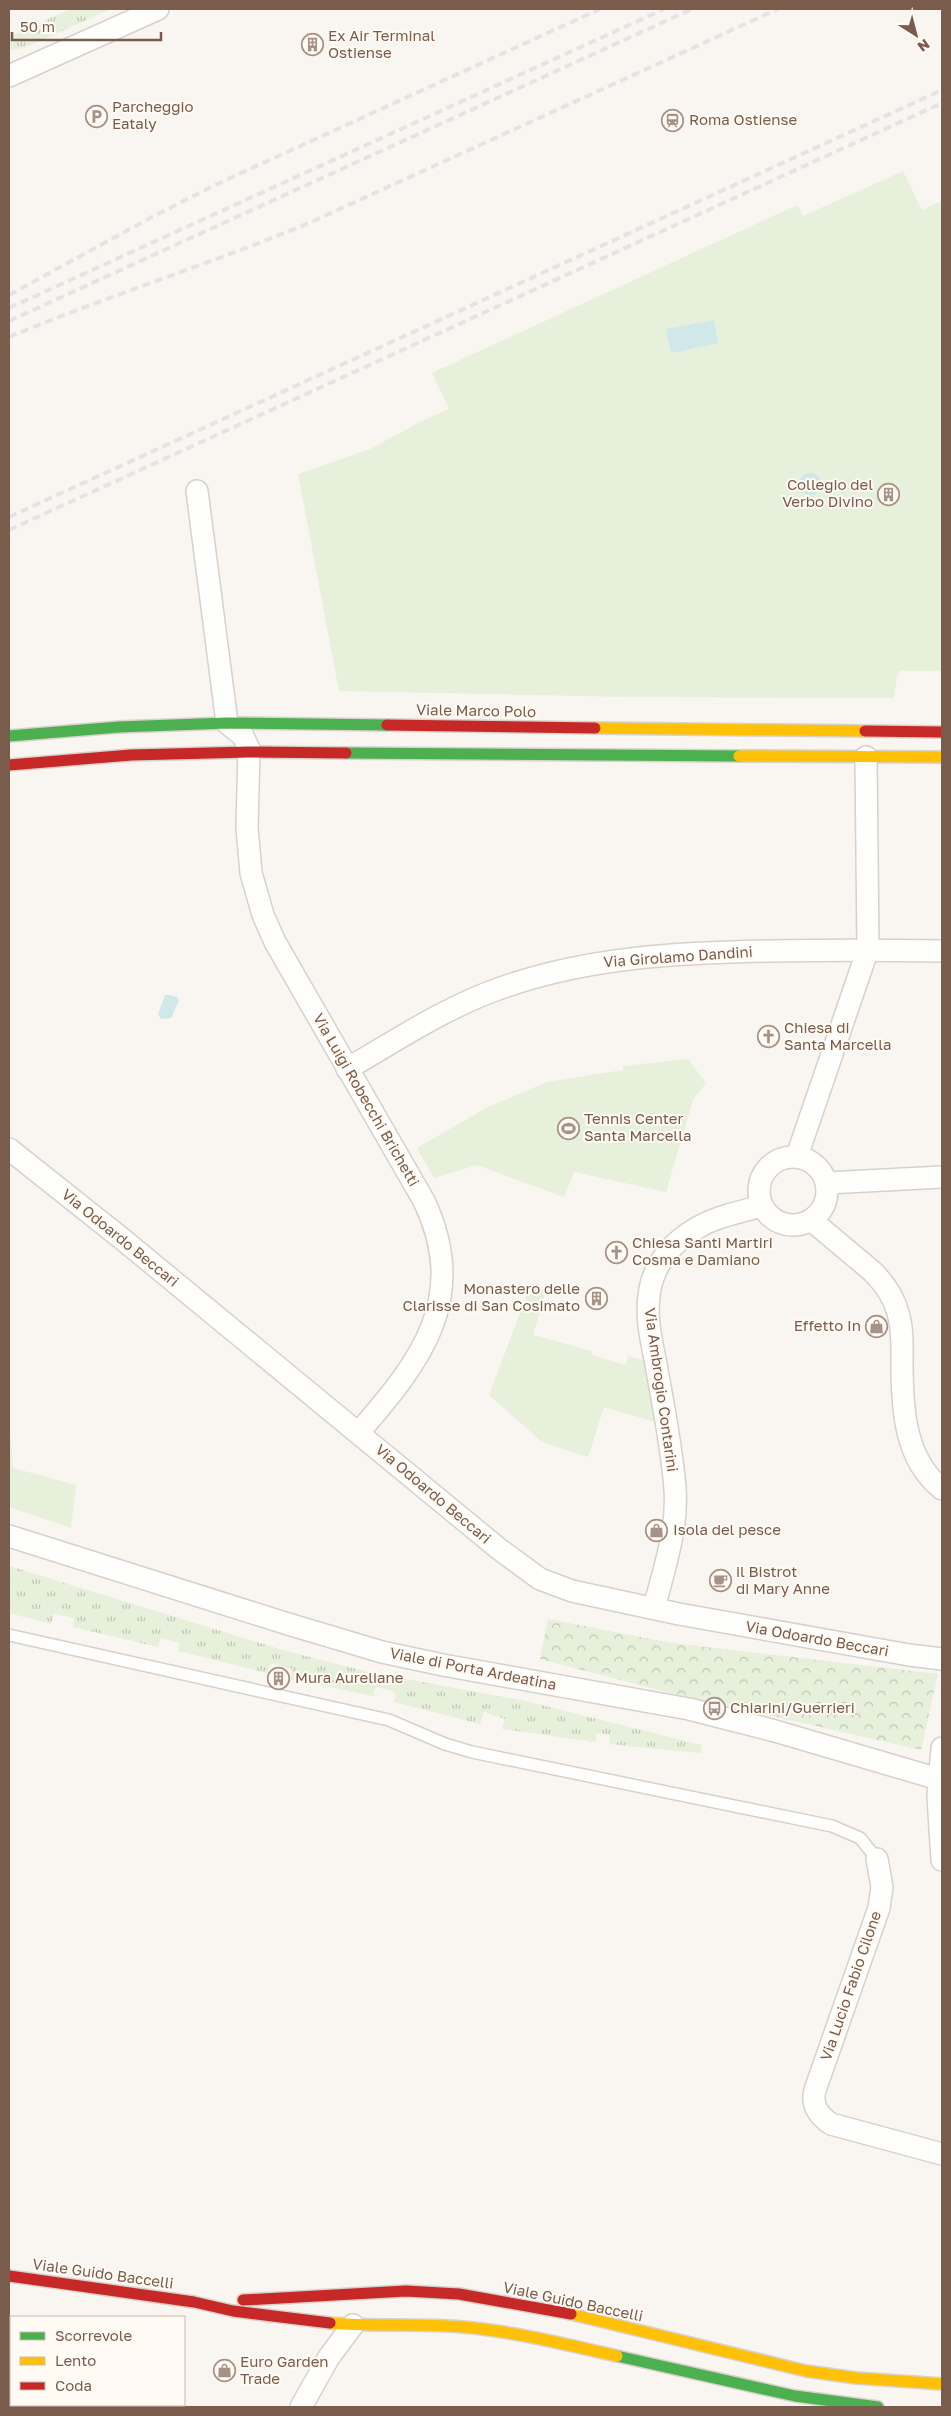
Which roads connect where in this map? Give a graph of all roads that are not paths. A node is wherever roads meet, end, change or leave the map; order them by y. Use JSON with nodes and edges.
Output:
{"nodes":[{"id":1,"x":138,"y":9,"type":"edge"},
{"id":2,"x":158,"y":9,"type":"edge"},
{"id":3,"x":117,"y":28,"type":"junction"},
{"id":4,"x":9,"y":76,"type":"edge"},
{"id":5,"x":197,"y":491,"type":"dead end"},
{"id":6,"x":227,"y":723,"type":"junction"},
{"id":7,"x":942,"y":732,"type":"edge"},
{"id":8,"x":9,"y":736,"type":"edge"},
{"id":9,"x":249,"y":752,"type":"junction"},
{"id":10,"x":866,"y":757,"type":"junction"},
{"id":11,"x":942,"y":757,"type":"edge"},
{"id":12,"x":9,"y":765,"type":"edge"},
{"id":13,"x":868,"y":949,"type":"junction"},
{"id":14,"x":942,"y":952,"type":"edge"},
{"id":15,"x":347,"y":1069,"type":"junction"},
{"id":16,"x":9,"y":1149,"type":"edge"},
{"id":17,"x":798,"y":1156,"type":"junction"},
{"id":18,"x":942,"y":1177,"type":"edge"},
{"id":19,"x":827,"y":1183,"type":"junction"},
{"id":20,"x":762,"y":1206,"type":"junction"},
{"id":21,"x":811,"y":1220,"type":"junction"},
{"id":22,"x":359,"y":1432,"type":"junction"},
{"id":23,"x":942,"y":1489,"type":"edge"},
{"id":24,"x":9,"y":1536,"type":"edge"},
{"id":25,"x":654,"y":1608,"type":"junction"},
{"id":26,"x":9,"y":1635,"type":"edge"},
{"id":27,"x":942,"y":1659,"type":"edge"},
{"id":28,"x":942,"y":1748,"type":"edge"},
{"id":29,"x":940,"y":1779,"type":"edge"},
{"id":30,"x":877,"y":1859,"type":"joint"},
{"id":31,"x":942,"y":1860,"type":"edge"},
{"id":32,"x":942,"y":2154,"type":"edge"},
{"id":33,"x":9,"y":2276,"type":"edge"},
{"id":34,"x":194,"y":2302,"type":"junction"},
{"id":35,"x":353,"y":2325,"type":"junction"},
{"id":36,"x":942,"y":2384,"type":"edge"},
{"id":37,"x":301,"y":2407,"type":"edge"},
{"id":38,"x":878,"y":2407,"type":"edge"}],
"edges":[{"from":1,"to":3,"type":"lane"},
{"from":2,"to":3,"type":"street"},
{"from":3,"to":4,"type":"street"},
{"from":5,"to":6,"type":"street"},
{"from":6,"to":7,"type":"main road","name":"Viale Marco Polo"},
{"from":6,"to":8,"type":"main road","name":"Viale Marco Polo"},
{"from":6,"to":9,"type":"street"},
{"from":9,"to":10,"type":"main road"},
{"from":9,"to":12,"type":"main road"},
{"from":9,"to":15,"type":"street","name":"Via Luigi Robecchi Brichetti"},
{"from":10,"to":11,"type":"main road"},
{"from":10,"to":13,"type":"street"},
{"from":13,"to":14,"type":"street","name":"Via Girolamo Dandini"},
{"from":13,"to":15,"type":"street","name":"Via Girolamo Dandini"},
{"from":13,"to":17,"type":"street"},
{"from":15,"to":22,"type":"street","name":"Via Luigi Robecchi Brichetti"},
{"from":16,"to":22,"type":"street","name":"Via Odoardo Beccari"},
{"from":17,"to":19,"type":"street"},
{"from":17,"to":20,"type":"street"},
{"from":18,"to":19,"type":"street"},
{"from":19,"to":21,"type":"street"},
{"from":20,"to":21,"type":"street"},
{"from":20,"to":25,"type":"street","name":"Via Ambrogio Contarini"},
{"from":21,"to":23,"type":"street"},
{"from":22,"to":25,"type":"street","name":"Via Odoardo Beccari"},
{"from":24,"to":29,"type":"street","name":"Viale di Porta Ardeatina"},
{"from":25,"to":27,"type":"street","name":"Via Odoardo Beccari"},
{"from":26,"to":30,"type":"lane"},
{"from":28,"to":29,"type":"street"},
{"from":29,"to":31,"type":"street"},
{"from":30,"to":32,"type":"street","name":"Via Lucio Fabio Cilone"},
{"from":33,"to":34,"type":"main road","name":"Viale Guido Baccelli"},
{"from":34,"to":35,"type":"main road","name":"Viale Guido Baccelli"},
{"from":34,"to":36,"type":"main road","name":"Viale Guido Baccelli"},
{"from":35,"to":37,"type":"street"},
{"from":35,"to":38,"type":"main road","name":"Viale Guido Baccelli"}]}
